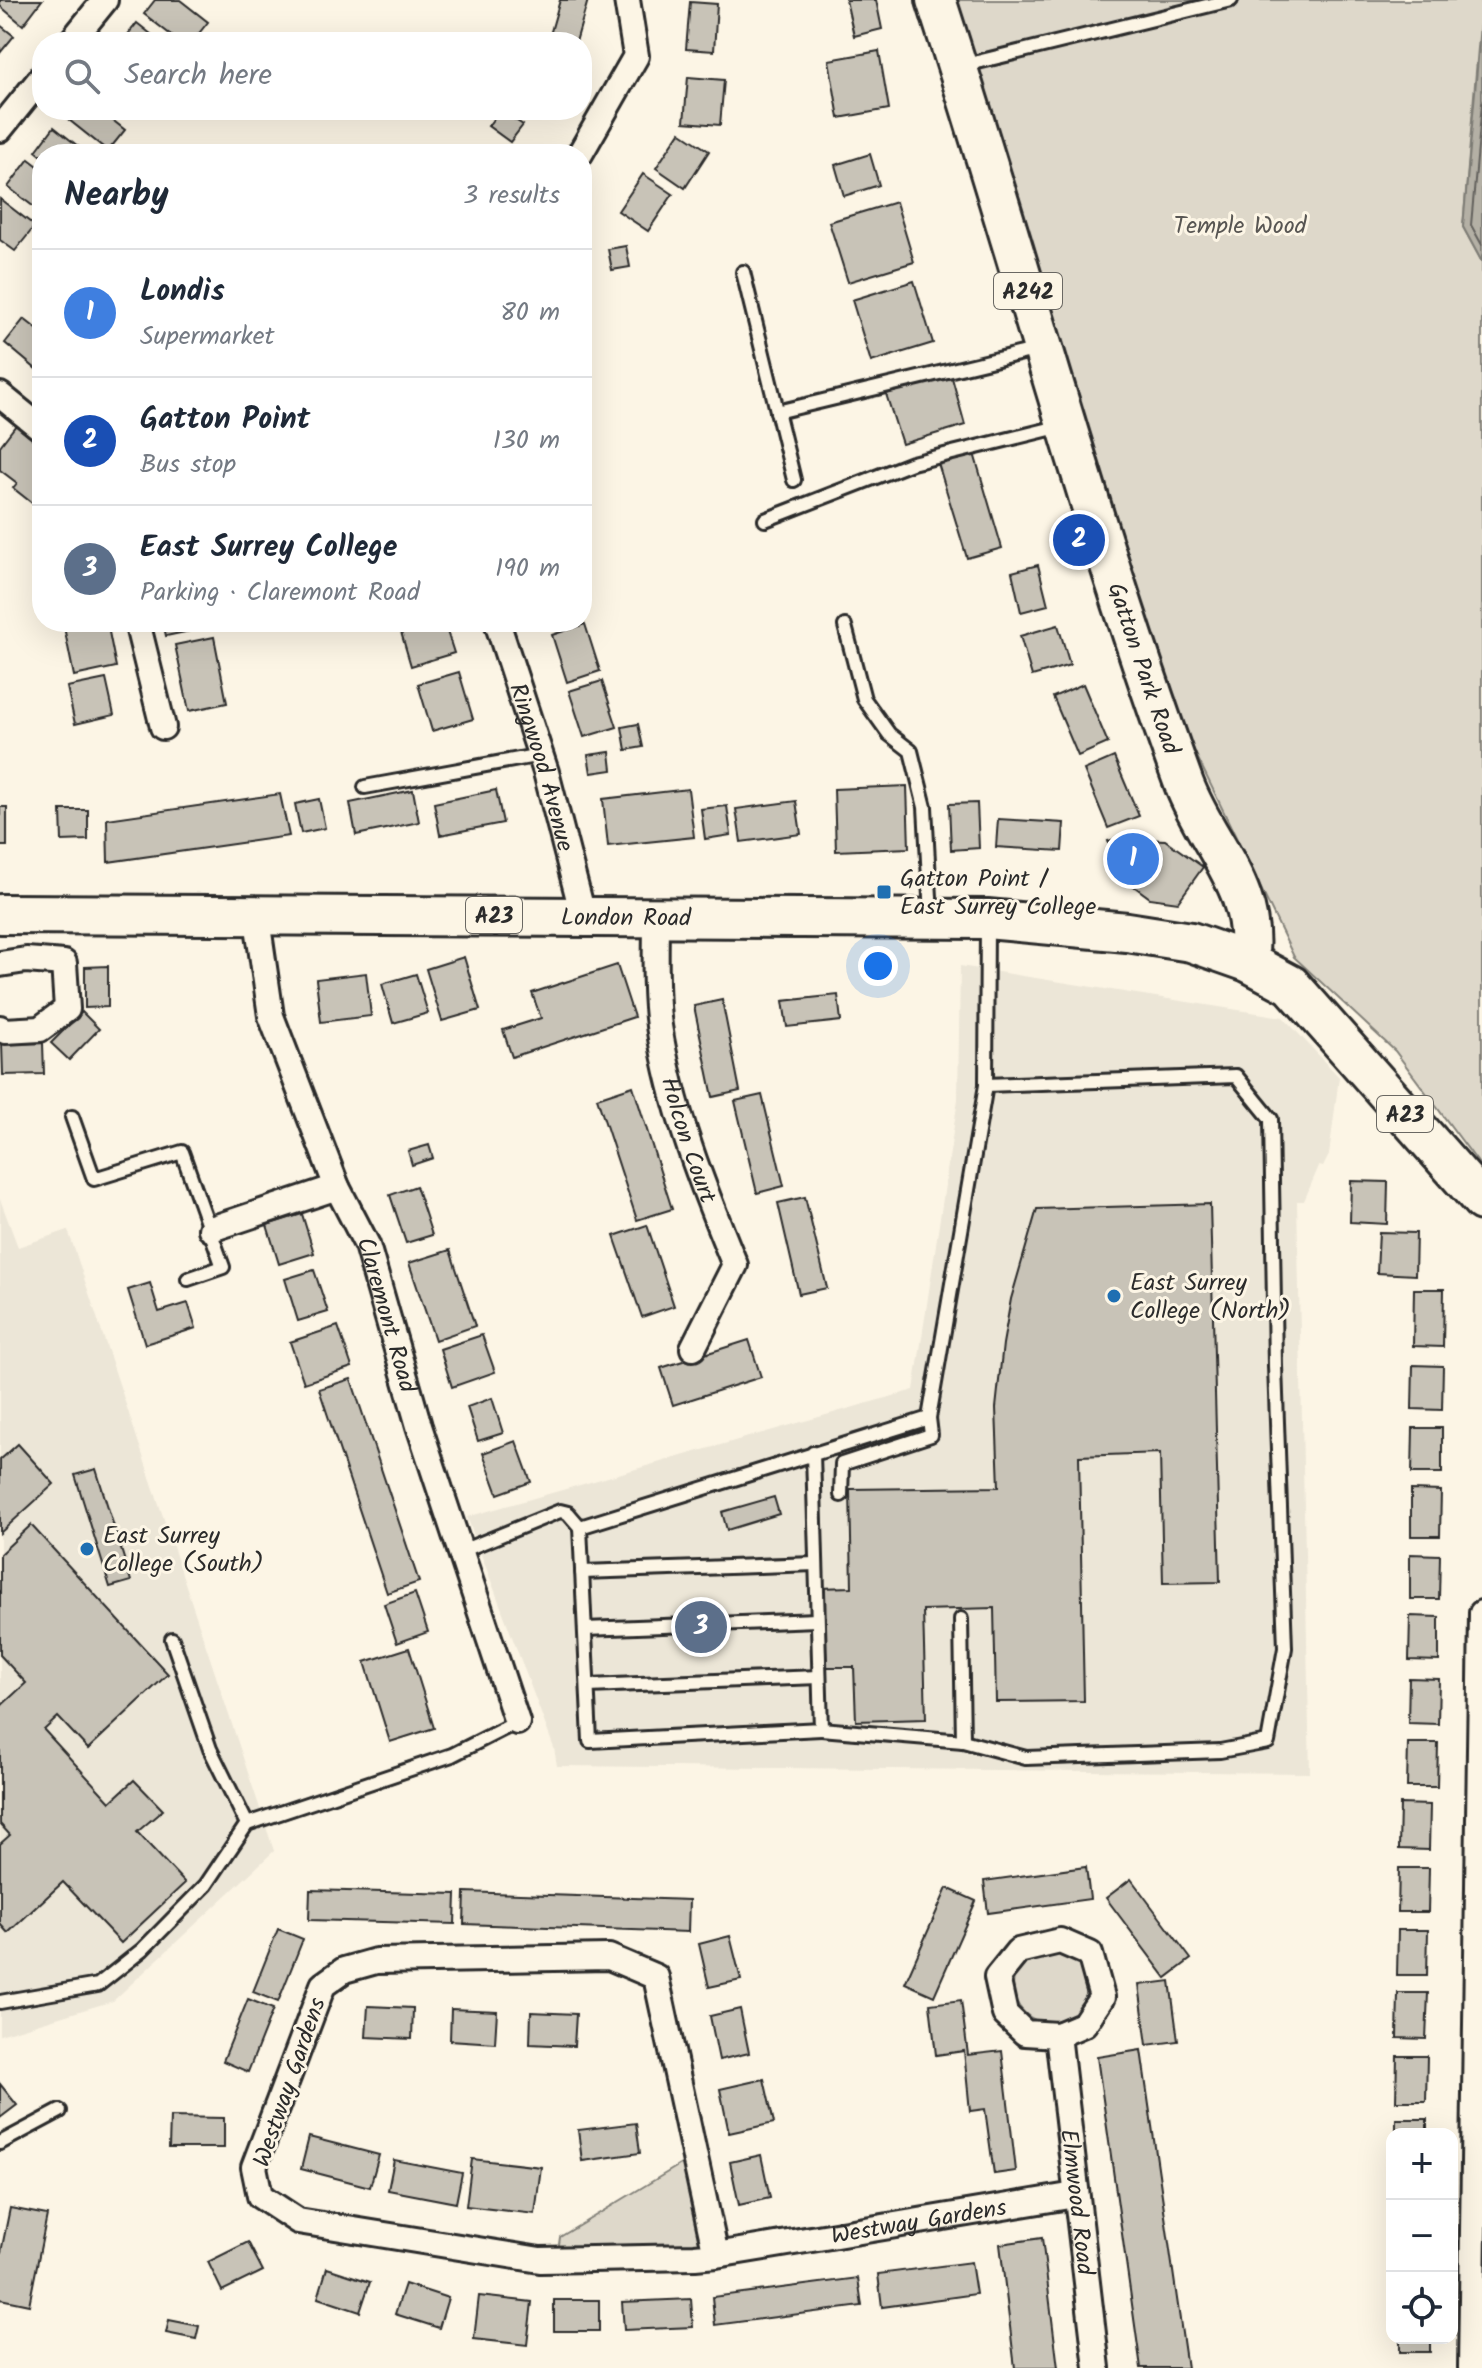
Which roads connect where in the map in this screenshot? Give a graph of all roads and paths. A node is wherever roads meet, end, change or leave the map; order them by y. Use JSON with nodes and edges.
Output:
{"nodes":[{"id":1,"x":105,"y":0,"type":"edge"},
{"id":2,"x":627,"y":0,"type":"edge"},
{"id":3,"x":936,"y":0,"type":"edge"},
{"id":4,"x":1231,"y":0,"type":"edge"},
{"id":5,"x":79,"y":32,"type":"edge"},
{"id":6,"x":958,"y":67,"type":"junction"},
{"id":7,"x":32,"y":89,"type":"edge"},
{"id":8,"x":0,"y":129,"type":"edge"},
{"id":9,"x":586,"y":144,"type":"edge"},
{"id":10,"x":743,"y":272,"type":"dead end"},
{"id":11,"x":1045,"y":347,"type":"junction"},
{"id":12,"x":0,"y":395,"type":"edge"},
{"id":13,"x":777,"y":412,"type":"junction"},
{"id":14,"x":32,"y":421,"type":"edge"},
{"id":15,"x":1067,"y":425,"type":"junction"},
{"id":16,"x":794,"y":480,"type":"dead end"},
{"id":17,"x":765,"y":520,"type":"dead end"},
{"id":18,"x":845,"y":626,"type":"dead end"},
{"id":19,"x":139,"y":632,"type":"edge"},
{"id":20,"x":500,"y":632,"type":"edge"},
{"id":21,"x":163,"y":727,"type":"dead end"},
{"id":22,"x":541,"y":755,"type":"junction"},
{"id":23,"x":365,"y":787,"type":"dead end"},
{"id":24,"x":256,"y":912,"type":"junction"},
{"id":25,"x":11,"y":914,"type":"edge"},
{"id":26,"x":583,"y":915,"type":"junction"},
{"id":27,"x":656,"y":916,"type":"junction"},
{"id":28,"x":931,"y":918,"type":"junction"},
{"id":29,"x":987,"y":919,"type":"junction"},
{"id":30,"x":26,"y":960,"type":"junction"},
{"id":31,"x":1248,"y":962,"type":"junction"},
{"id":32,"x":0,"y":964,"type":"edge"},
{"id":33,"x":0,"y":1028,"type":"edge"},
{"id":34,"x":986,"y":1085,"type":"junction"},
{"id":35,"x":72,"y":1117,"type":"dead end"},
{"id":36,"x":337,"y":1187,"type":"junction"},
{"id":37,"x":1482,"y":1201,"type":"edge"},
{"id":38,"x":211,"y":1229,"type":"junction"},
{"id":39,"x":188,"y":1279,"type":"dead end"},
{"id":40,"x":693,"y":1348,"type":"dead end"},
{"id":41,"x":929,"y":1418,"type":"junction"},
{"id":42,"x":813,"y":1453,"type":"junction"},
{"id":43,"x":841,"y":1495,"type":"dead end"},
{"id":44,"x":580,"y":1527,"type":"junction"},
{"id":45,"x":459,"y":1552,"type":"junction"},
{"id":46,"x":815,"y":1564,"type":"junction"},
{"id":47,"x":582,"y":1572,"type":"junction"},
{"id":48,"x":1482,"y":1613,"type":"edge"},
{"id":49,"x":961,"y":1619,"type":"dead end"},
{"id":50,"x":817,"y":1620,"type":"junction"},
{"id":51,"x":585,"y":1629,"type":"junction"},
{"id":52,"x":172,"y":1639,"type":"dead end"},
{"id":53,"x":819,"y":1677,"type":"junction"},
{"id":54,"x":588,"y":1686,"type":"junction"},
{"id":55,"x":517,"y":1722,"type":"joint"},
{"id":56,"x":821,"y":1729,"type":"junction"},
{"id":57,"x":963,"y":1741,"type":"junction"},
{"id":58,"x":247,"y":1824,"type":"junction"},
{"id":59,"x":0,"y":2002,"type":"edge"},
{"id":60,"x":1058,"y":2035,"type":"junction"},
{"id":61,"x":60,"y":2111,"type":"dead end"},
{"id":62,"x":0,"y":2143,"type":"edge"},
{"id":63,"x":1075,"y":2195,"type":"junction"},
{"id":64,"x":716,"y":2255,"type":"junction"},
{"id":65,"x":1097,"y":2368,"type":"edge"},
{"id":66,"x":1471,"y":2368,"type":"edge"}],
"edges":[{"from":1,"to":5,"type":"street"},
{"from":2,"to":9,"type":"street"},
{"from":3,"to":6,"type":"main road","name":"Gatton Park Road","number":"A242"},
{"from":4,"to":6,"type":"lane"},
{"from":6,"to":11,"type":"main road","name":"Gatton Park Road","number":"A242"},
{"from":7,"to":8,"type":"street"},
{"from":10,"to":13,"type":"lane"},
{"from":11,"to":13,"type":"lane"},
{"from":11,"to":15,"type":"main road","name":"Gatton Park Road","number":"A242"},
{"from":12,"to":14,"type":"street"},
{"from":13,"to":16,"type":"lane"},
{"from":15,"to":17,"type":"lane"},
{"from":15,"to":31,"type":"main road","name":"Gatton Park Road","number":"A242"},
{"from":18,"to":28,"type":"lane"},
{"from":19,"to":21,"type":"street"},
{"from":20,"to":22,"type":"street","name":"Ringwood Avenue"},
{"from":22,"to":23,"type":"lane"},
{"from":22,"to":26,"type":"street","name":"Ringwood Avenue"},
{"from":24,"to":25,"type":"main road","name":"London Road","number":"A23"},
{"from":24,"to":26,"type":"main road","name":"London Road","number":"A23"},
{"from":24,"to":36,"type":"street","name":"Claremont Road"},
{"from":25,"to":30,"type":"street"},
{"from":26,"to":27,"type":"main road","name":"London Road","number":"A23"},
{"from":27,"to":28,"type":"main road","name":"London Road","number":"A23"},
{"from":27,"to":40,"type":"street","name":"Holcon Court"},
{"from":28,"to":29,"type":"main road","name":"London Road","number":"A23"},
{"from":29,"to":31,"type":"main road","name":"London Road","number":"A23"},
{"from":29,"to":34,"type":"lane"},
{"from":30,"to":32,"type":"street"},
{"from":30,"to":33,"type":"street"},
{"from":31,"to":37,"type":"main road","number":"A23"},
{"from":34,"to":41,"type":"lane"},
{"from":34,"to":57,"type":"lane"},
{"from":35,"to":38,"type":"lane"},
{"from":36,"to":38,"type":"street"},
{"from":36,"to":45,"type":"street","name":"Claremont Road"},
{"from":38,"to":39,"type":"lane"},
{"from":41,"to":42,"type":"lane"},
{"from":41,"to":43,"type":"lane"},
{"from":42,"to":44,"type":"lane"},
{"from":42,"to":46,"type":"lane"},
{"from":44,"to":45,"type":"lane"},
{"from":44,"to":47,"type":"lane"},
{"from":45,"to":55,"type":"street","name":"Claremont Road"},
{"from":46,"to":47,"type":"lane"},
{"from":46,"to":50,"type":"lane"},
{"from":47,"to":51,"type":"lane"},
{"from":48,"to":66,"type":"street"},
{"from":49,"to":57,"type":"lane"},
{"from":50,"to":51,"type":"lane"},
{"from":50,"to":53,"type":"lane"},
{"from":51,"to":54,"type":"lane"},
{"from":52,"to":58,"type":"lane"},
{"from":53,"to":54,"type":"lane"},
{"from":53,"to":56,"type":"lane"},
{"from":54,"to":56,"type":"lane"},
{"from":55,"to":58,"type":"lane"},
{"from":56,"to":57,"type":"lane"},
{"from":58,"to":59,"type":"lane"},
{"from":60,"to":60,"type":"street"},
{"from":60,"to":63,"type":"street","name":"Elmwood Road"},
{"from":61,"to":62,"type":"lane"},
{"from":63,"to":64,"type":"street","name":"Westway Gardens"},
{"from":63,"to":65,"type":"street","name":"Elmwood Road"},
{"from":64,"to":64,"type":"street","name":"Westway Gardens"}]}
